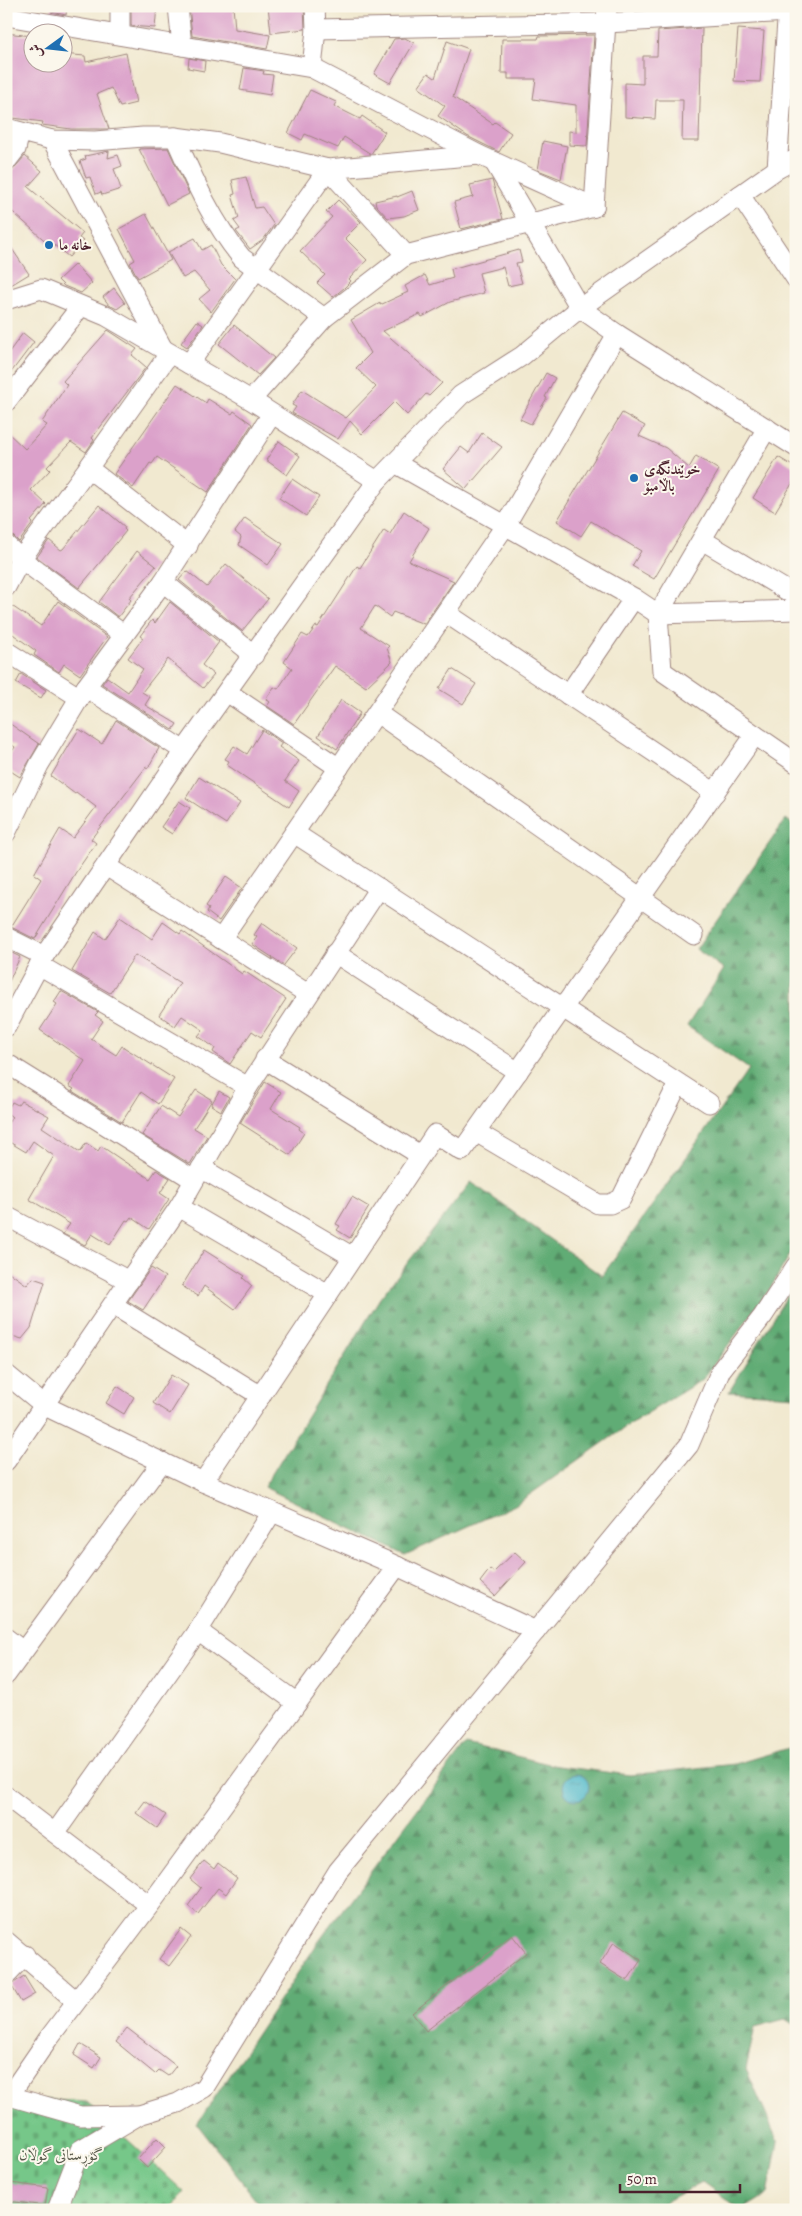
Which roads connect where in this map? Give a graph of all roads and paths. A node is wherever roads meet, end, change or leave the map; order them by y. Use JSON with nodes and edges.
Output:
{"nodes":[{"id":1,"x":120,"y":6,"type":"edge"},
{"id":2,"x":178,"y":6,"type":"edge"},
{"id":3,"x":315,"y":6,"type":"edge"},
{"id":4,"x":788,"y":9,"type":"edge"},
{"id":5,"x":559,"y":15,"type":"edge"},
{"id":6,"x":608,"y":15,"type":"edge"},
{"id":7,"x":6,"y":16,"type":"edge"},
{"id":8,"x":316,"y":29,"type":"junction"},
{"id":9,"x":120,"y":35,"type":"junction"},
{"id":10,"x":182,"y":46,"type":"junction"},
{"id":11,"x":312,"y":68,"type":"junction"},
{"id":12,"x":13,"y":130,"type":"edge"},
{"id":13,"x":175,"y":137,"type":"junction"},
{"id":14,"x":52,"y":140,"type":"junction"},
{"id":15,"x":487,"y":159,"type":"junction"},
{"id":16,"x":796,"y":159,"type":"edge"},
{"id":17,"x":6,"y":162,"type":"edge"},
{"id":18,"x":328,"y":169,"type":"junction"},
{"id":19,"x":777,"y":169,"type":"junction"},
{"id":20,"x":740,"y":195,"type":"junction"},
{"id":21,"x":594,"y":207,"type":"junction"},
{"id":22,"x":529,"y":222,"type":"junction"},
{"id":23,"x":406,"y":254,"type":"junction"},
{"id":24,"x":257,"y":268,"type":"junction"},
{"id":25,"x":796,"y":279,"type":"edge"},
{"id":26,"x":6,"y":300,"type":"edge"},
{"id":27,"x":139,"y":304,"type":"junction"},
{"id":28,"x":81,"y":306,"type":"junction"},
{"id":29,"x":580,"y":308,"type":"junction"},
{"id":30,"x":324,"y":318,"type":"junction"},
{"id":31,"x":120,"y":324,"type":"junction"},
{"id":32,"x":617,"y":334,"type":"junction"},
{"id":33,"x":166,"y":352,"type":"junction"},
{"id":34,"x":189,"y":364,"type":"junction"},
{"id":35,"x":8,"y":396,"type":"edge"},
{"id":36,"x":251,"y":400,"type":"junction"},
{"id":37,"x":272,"y":414,"type":"junction"},
{"id":38,"x":785,"y":437,"type":"edge"},
{"id":39,"x":396,"y":463,"type":"junction"},
{"id":40,"x":88,"y":468,"type":"junction"},
{"id":41,"x":377,"y":481,"type":"junction"},
{"id":42,"x":505,"y":526,"type":"junction"},
{"id":43,"x":702,"y":540,"type":"junction"},
{"id":44,"x":6,"y":545,"type":"edge"},
{"id":45,"x":188,"y":546,"type":"junction"},
{"id":46,"x":21,"y":559,"type":"junction"},
{"id":47,"x":163,"y":582,"type":"junction"},
{"id":48,"x":6,"y":587,"type":"edge"},
{"id":49,"x":796,"y":596,"type":"edge"},
{"id":50,"x":634,"y":598,"type":"junction"},
{"id":51,"x":796,"y":610,"type":"edge"},
{"id":52,"x":446,"y":613,"type":"junction"},
{"id":53,"x":658,"y":614,"type":"junction"},
{"id":54,"x":124,"y":635,"type":"junction"},
{"id":55,"x":6,"y":651,"type":"edge"},
{"id":56,"x":254,"y":656,"type":"junction"},
{"id":57,"x":83,"y":692,"type":"junction"},
{"id":58,"x":227,"y":692,"type":"junction"},
{"id":59,"x":568,"y":695,"type":"junction"},
{"id":60,"x":377,"y":713,"type":"junction"},
{"id":61,"x":755,"y":735,"type":"junction"},
{"id":62,"x":184,"y":751,"type":"junction"},
{"id":63,"x":796,"y":763,"type":"edge"},
{"id":64,"x":339,"y":768,"type":"junction"},
{"id":65,"x":715,"y":794,"type":"junction"},
{"id":66,"x":13,"y":798,"type":"edge"},
{"id":67,"x":294,"y":833,"type":"junction"},
{"id":68,"x":6,"y":834,"type":"edge"},
{"id":69,"x":106,"y":866,"type":"junction"},
{"id":70,"x":379,"y":888,"type":"junction"},
{"id":71,"x":642,"y":898,"type":"junction"},
{"id":72,"x":694,"y":935,"type":"dead end"},
{"id":73,"x":6,"y":938,"type":"edge"},
{"id":74,"x":221,"y":940,"type":"junction"},
{"id":75,"x":336,"y":953,"type":"junction"},
{"id":76,"x":41,"y":960,"type":"junction"},
{"id":77,"x":308,"y":994,"type":"junction"},
{"id":78,"x":564,"y":1009,"type":"junction"},
{"id":79,"x":6,"y":1027,"type":"edge"},
{"id":80,"x":265,"y":1059,"type":"junction"},
{"id":81,"x":6,"y":1063,"type":"edge"},
{"id":82,"x":518,"y":1072,"type":"junction"},
{"id":83,"x":678,"y":1084,"type":"junction"},
{"id":84,"x":248,"y":1086,"type":"junction"},
{"id":85,"x":709,"y":1103,"type":"dead end"},
{"id":86,"x":476,"y":1132,"type":"junction"},
{"id":87,"x":420,"y":1155,"type":"junction"},
{"id":88,"x":198,"y":1174,"type":"junction"},
{"id":89,"x":179,"y":1207,"type":"junction"},
{"id":90,"x":6,"y":1216,"type":"edge"},
{"id":91,"x":353,"y":1257,"type":"junction"},
{"id":92,"x":796,"y":1266,"type":"edge"},
{"id":93,"x":129,"y":1281,"type":"junction"},
{"id":94,"x":328,"y":1294,"type":"junction"},
{"id":95,"x":113,"y":1305,"type":"junction"},
{"id":96,"x":6,"y":1374,"type":"edge"},
{"id":97,"x":261,"y":1396,"type":"junction"},
{"id":98,"x":45,"y":1406,"type":"junction"},
{"id":99,"x":6,"y":1460,"type":"edge"},
{"id":100,"x":162,"y":1462,"type":"junction"},
{"id":101,"x":203,"y":1482,"type":"junction"},
{"id":102,"x":272,"y":1512,"type":"junction"},
{"id":103,"x":397,"y":1566,"type":"junction"},
{"id":104,"x":198,"y":1631,"type":"junction"},
{"id":105,"x":536,"y":1631,"type":"junction"},
{"id":106,"x":6,"y":1638,"type":"edge"},
{"id":107,"x":23,"y":1651,"type":"junction"},
{"id":108,"x":6,"y":1675,"type":"edge"},
{"id":109,"x":297,"y":1702,"type":"junction"},
{"id":110,"x":6,"y":1796,"type":"edge"},
{"id":111,"x":55,"y":1833,"type":"junction"},
{"id":112,"x":149,"y":1905,"type":"junction"},
{"id":113,"x":6,"y":1941,"type":"edge"},
{"id":114,"x":25,"y":1955,"type":"junction"},
{"id":115,"x":6,"y":1975,"type":"edge"},
{"id":116,"x":76,"y":2001,"type":"junction"},
{"id":117,"x":8,"y":2096,"type":"edge"},
{"id":118,"x":139,"y":2115,"type":"junction"},
{"id":119,"x":57,"y":2210,"type":"edge"}],
"edges":[{"from":1,"to":9,"type":"street"},
{"from":2,"to":10,"type":"street"},
{"from":3,"to":8,"type":"street"},
{"from":4,"to":6,"type":"street"},
{"from":4,"to":19,"type":"street"},
{"from":5,"to":6,"type":"street"},
{"from":5,"to":8,"type":"street"},
{"from":6,"to":21,"type":"street"},
{"from":7,"to":9,"type":"street"},
{"from":8,"to":11,"type":"street"},
{"from":9,"to":10,"type":"street"},
{"from":10,"to":11,"type":"street"},
{"from":11,"to":15,"type":"street"},
{"from":12,"to":14,"type":"street"},
{"from":12,"to":17,"type":"street"},
{"from":13,"to":14,"type":"street"},
{"from":13,"to":18,"type":"street"},
{"from":13,"to":24,"type":"street"},
{"from":14,"to":27,"type":"street"},
{"from":15,"to":18,"type":"street"},
{"from":15,"to":21,"type":"street"},
{"from":15,"to":22,"type":"street"},
{"from":16,"to":19,"type":"street"},
{"from":18,"to":23,"type":"street"},
{"from":18,"to":24,"type":"street"},
{"from":19,"to":20,"type":"street"},
{"from":20,"to":25,"type":"street"},
{"from":20,"to":29,"type":"street"},
{"from":21,"to":22,"type":"street"},
{"from":22,"to":23,"type":"street"},
{"from":22,"to":29,"type":"street"},
{"from":23,"to":30,"type":"street"},
{"from":24,"to":30,"type":"street"},
{"from":24,"to":34,"type":"street"},
{"from":26,"to":28,"type":"street"},
{"from":27,"to":31,"type":"street"},
{"from":27,"to":33,"type":"street"},
{"from":28,"to":31,"type":"street"},
{"from":28,"to":35,"type":"street"},
{"from":29,"to":32,"type":"street"},
{"from":29,"to":39,"type":"street"},
{"from":30,"to":36,"type":"street"},
{"from":31,"to":33,"type":"street"},
{"from":32,"to":38,"type":"street"},
{"from":32,"to":42,"type":"street"},
{"from":33,"to":34,"type":"street"},
{"from":33,"to":40,"type":"street"},
{"from":34,"to":36,"type":"street"},
{"from":36,"to":37,"type":"street"},
{"from":37,"to":41,"type":"street"},
{"from":37,"to":45,"type":"street"},
{"from":38,"to":43,"type":"street"},
{"from":39,"to":41,"type":"street"},
{"from":39,"to":42,"type":"street"},
{"from":40,"to":45,"type":"street"},
{"from":40,"to":46,"type":"street"},
{"from":41,"to":56,"type":"street"},
{"from":42,"to":50,"type":"street"},
{"from":42,"to":52,"type":"street"},
{"from":43,"to":49,"type":"street"},
{"from":43,"to":53,"type":"street"},
{"from":44,"to":46,"type":"street"},
{"from":45,"to":47,"type":"street"},
{"from":46,"to":48,"type":"street"},
{"from":46,"to":54,"type":"street"},
{"from":47,"to":54,"type":"street"},
{"from":47,"to":56,"type":"street"},
{"from":50,"to":53,"type":"street"},
{"from":50,"to":59,"type":"street"},
{"from":51,"to":53,"type":"street"},
{"from":52,"to":59,"type":"street"},
{"from":52,"to":60,"type":"street"},
{"from":53,"to":61,"type":"street"},
{"from":54,"to":57,"type":"street"},
{"from":55,"to":57,"type":"street"},
{"from":56,"to":58,"type":"street"},
{"from":57,"to":62,"type":"street"},
{"from":57,"to":66,"type":"street"},
{"from":58,"to":62,"type":"street"},
{"from":58,"to":64,"type":"street"},
{"from":59,"to":65,"type":"street"},
{"from":60,"to":64,"type":"street"},
{"from":60,"to":71,"type":"street"},
{"from":61,"to":63,"type":"street"},
{"from":61,"to":65,"type":"street"},
{"from":62,"to":69,"type":"street"},
{"from":64,"to":67,"type":"street"},
{"from":65,"to":71,"type":"street"},
{"from":66,"to":68,"type":"street"},
{"from":67,"to":70,"type":"street"},
{"from":67,"to":74,"type":"street"},
{"from":69,"to":74,"type":"street"},
{"from":69,"to":76,"type":"street"},
{"from":70,"to":75,"type":"street"},
{"from":70,"to":78,"type":"street"},
{"from":71,"to":72,"type":"street"},
{"from":71,"to":78,"type":"street"},
{"from":73,"to":76,"type":"street"},
{"from":74,"to":77,"type":"street"},
{"from":75,"to":77,"type":"street"},
{"from":75,"to":82,"type":"street"},
{"from":76,"to":79,"type":"street"},
{"from":76,"to":84,"type":"street"},
{"from":77,"to":80,"type":"street"},
{"from":78,"to":82,"type":"street"},
{"from":78,"to":83,"type":"street"},
{"from":80,"to":84,"type":"street"},
{"from":80,"to":87,"type":"street"},
{"from":81,"to":88,"type":"street"},
{"from":82,"to":86,"type":"street"},
{"from":83,"to":85,"type":"street"},
{"from":83,"to":86,"type":"street"},
{"from":84,"to":88,"type":"street"},
{"from":86,"to":87,"type":"street"},
{"from":87,"to":91,"type":"street"},
{"from":88,"to":89,"type":"street"},
{"from":88,"to":91,"type":"street"},
{"from":89,"to":93,"type":"street"},
{"from":89,"to":94,"type":"street"},
{"from":90,"to":93,"type":"street"},
{"from":91,"to":94,"type":"street"},
{"from":92,"to":105,"type":"street"},
{"from":93,"to":95,"type":"street"},
{"from":94,"to":97,"type":"street"},
{"from":95,"to":97,"type":"street"},
{"from":95,"to":98,"type":"street"},
{"from":96,"to":98,"type":"street"},
{"from":97,"to":101,"type":"street"},
{"from":98,"to":99,"type":"street"},
{"from":98,"to":100,"type":"street"},
{"from":100,"to":101,"type":"street"},
{"from":100,"to":107,"type":"street"},
{"from":101,"to":102,"type":"street"},
{"from":102,"to":103,"type":"street"},
{"from":102,"to":104,"type":"street"},
{"from":103,"to":105,"type":"street"},
{"from":103,"to":109,"type":"street"},
{"from":104,"to":109,"type":"street"},
{"from":104,"to":111,"type":"street"},
{"from":105,"to":118,"type":"street"},
{"from":106,"to":107,"type":"street"},
{"from":107,"to":108,"type":"street"},
{"from":109,"to":112,"type":"street"},
{"from":110,"to":111,"type":"street"},
{"from":111,"to":112,"type":"street"},
{"from":112,"to":116,"type":"street"},
{"from":113,"to":114,"type":"street"},
{"from":114,"to":115,"type":"street"},
{"from":114,"to":116,"type":"street"},
{"from":116,"to":117,"type":"street"},
{"from":117,"to":118,"type":"street"},
{"from":118,"to":119,"type":"street"}]}
